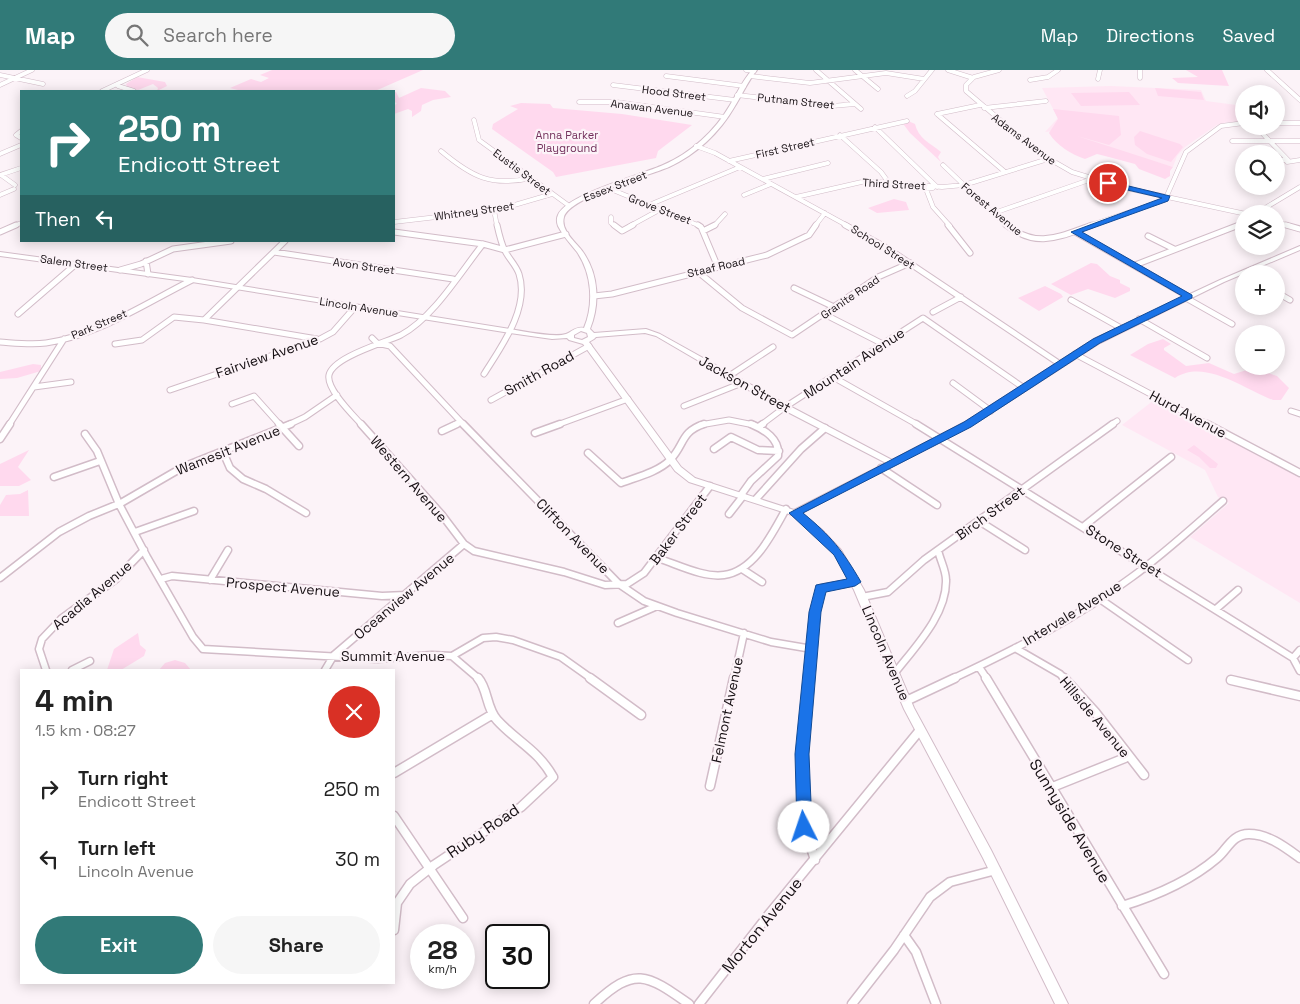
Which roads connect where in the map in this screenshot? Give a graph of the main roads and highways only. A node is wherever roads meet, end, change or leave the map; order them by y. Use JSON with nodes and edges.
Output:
{"nodes":[{"id":1,"x":754,"y":70,"type":"edge"},
{"id":2,"x":696,"y":146,"type":"joint"},
{"id":3,"x":1300,"y":248,"type":"edge"},
{"id":4,"x":0,"y":254,"type":"edge"},
{"id":5,"x":1262,"y":265,"type":"edge"},
{"id":6,"x":148,"y":274,"type":"joint"},
{"id":7,"x":1235,"y":277,"type":"edge"},
{"id":8,"x":589,"y":332,"type":"junction"},
{"id":9,"x":569,"y":336,"type":"junction"},
{"id":10,"x":587,"y":344,"type":"junction"},
{"id":11,"x":892,"y":463,"type":"junction"},
{"id":12,"x":790,"y":511,"type":"junction"},
{"id":13,"x":1062,"y":1004,"type":"edge"}],
"edges":[{"from":1,"to":2,"type":"main road","name":"Essex Street"},
{"from":2,"to":8,"type":"main road","name":"Essex Street"},
{"from":3,"to":5,"type":"main road"},
{"from":4,"to":6,"type":"main road","name":"Salem Street"},
{"from":6,"to":9,"type":"main road","name":"Lincoln Avenue"},
{"from":7,"to":11,"type":"main road"},
{"from":8,"to":9,"type":"main road","name":"Jackson Street"},
{"from":8,"to":10,"type":"main road"},
{"from":8,"to":11,"type":"main road","name":"Jackson Street"},
{"from":9,"to":10,"type":"main road"},
{"from":10,"to":12,"type":"main road","name":"Lincoln Avenue"},
{"from":11,"to":12,"type":"main road"},
{"from":12,"to":13,"type":"main road","name":"Lincoln Avenue"}]}
